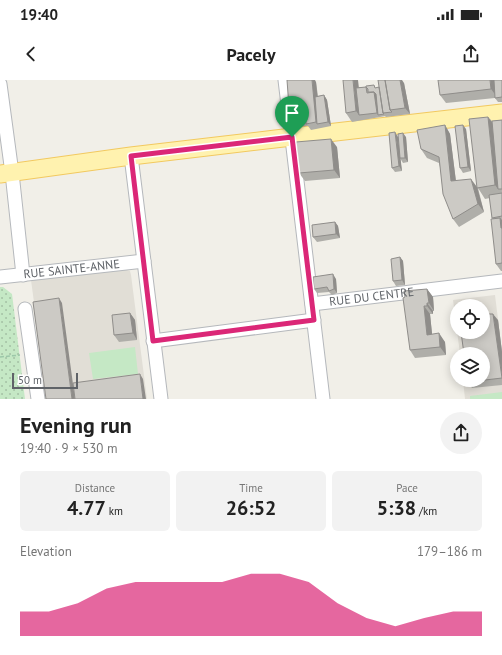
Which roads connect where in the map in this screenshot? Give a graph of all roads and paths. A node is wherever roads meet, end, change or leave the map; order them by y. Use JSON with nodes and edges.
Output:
{"nodes":[{"id":1,"x":285,"y":80,"type":"edge"},
{"id":2,"x":0,"y":84,"type":"edge"},
{"id":3,"x":502,"y":113,"type":"edge"},
{"id":4,"x":292,"y":137,"type":"junction"},
{"id":5,"x":131,"y":156,"type":"junction"},
{"id":6,"x":6,"y":174,"type":"edge"},
{"id":7,"x":144,"y":261,"type":"junction"},
{"id":8,"x":23,"y":275,"type":"junction"},
{"id":9,"x":0,"y":277,"type":"edge"},
{"id":10,"x":502,"y":281,"type":"edge"},
{"id":11,"x":312,"y":304,"type":"junction"},
{"id":12,"x":25,"y":309,"type":"dead end"},
{"id":13,"x":314,"y":320,"type":"junction"},
{"id":14,"x":153,"y":341,"type":"junction"},
{"id":15,"x":31,"y":354,"type":"junction"},
{"id":16,"x":0,"y":357,"type":"edge"},
{"id":17,"x":38,"y":399,"type":"edge"},
{"id":18,"x":161,"y":399,"type":"edge"},
{"id":19,"x":323,"y":399,"type":"edge"}],
"edges":[{"from":1,"to":4,"type":"street"},
{"from":2,"to":6,"type":"street"},
{"from":3,"to":4,"type":"main road"},
{"from":4,"to":5,"type":"main road"},
{"from":4,"to":11,"type":"street"},
{"from":5,"to":6,"type":"main road"},
{"from":5,"to":7,"type":"street"},
{"from":6,"to":8,"type":"street"},
{"from":7,"to":8,"type":"street","name":"RUE SAINTE-ANNE"},
{"from":7,"to":14,"type":"street"},
{"from":8,"to":9,"type":"street","name":"RUE SAINTE-ANNE"},
{"from":10,"to":11,"type":"street","name":"RUE DU CENTRE"},
{"from":11,"to":13,"type":"street"},
{"from":12,"to":15,"type":"street"},
{"from":13,"to":14,"type":"street"},
{"from":13,"to":19,"type":"street"},
{"from":14,"to":18,"type":"street"},
{"from":15,"to":16,"type":"path"},
{"from":15,"to":17,"type":"street"}]}
